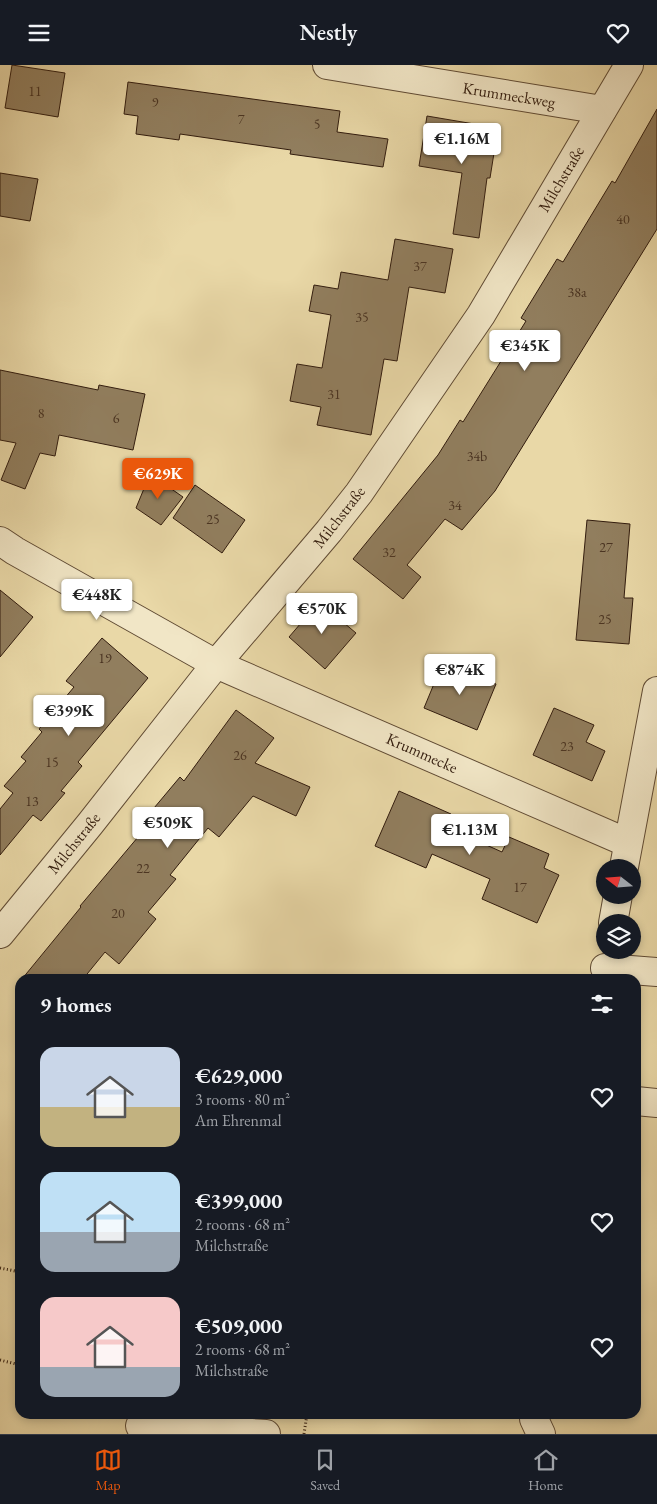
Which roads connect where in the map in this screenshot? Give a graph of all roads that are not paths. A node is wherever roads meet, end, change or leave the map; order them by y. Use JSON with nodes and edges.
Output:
{"nodes":[{"id":1,"x":327,"y":65,"type":"edge"},
{"id":2,"x":628,"y":65,"type":"edge"},
{"id":3,"x":602,"y":110,"type":"junction"},
{"id":4,"x":0,"y":541,"type":"edge"},
{"id":5,"x":216,"y":664,"type":"junction"},
{"id":6,"x":657,"y":691,"type":"edge"},
{"id":7,"x":626,"y":855,"type":"edge"},
{"id":8,"x":0,"y":935,"type":"edge"},
{"id":9,"x":605,"y":965,"type":"edge"},
{"id":10,"x":657,"y":972,"type":"edge"},
{"id":11,"x":641,"y":1101,"type":"edge"},
{"id":12,"x":657,"y":1103,"type":"edge"},
{"id":13,"x":534,"y":1419,"type":"edge"},
{"id":14,"x":140,"y":1426,"type":"dead end"},
{"id":15,"x":266,"y":1434,"type":"edge"},
{"id":16,"x":541,"y":1434,"type":"edge"}],
"edges":[{"from":1,"to":3,"type":"street","name":"Krummeckweg"},
{"from":2,"to":3,"type":"street","name":"Milchstraße"},
{"from":3,"to":5,"type":"street","name":"Milchstraße"},
{"from":4,"to":5,"type":"street","name":"Krummecke"},
{"from":5,"to":7,"type":"street","name":"Krummecke"},
{"from":5,"to":8,"type":"street","name":"Milchstraße"},
{"from":6,"to":7,"type":"street","name":"Krummecke"},
{"from":9,"to":10,"type":"street"},
{"from":11,"to":12,"type":"street"},
{"from":13,"to":16,"type":"street"},
{"from":14,"to":15,"type":"street"}]}
